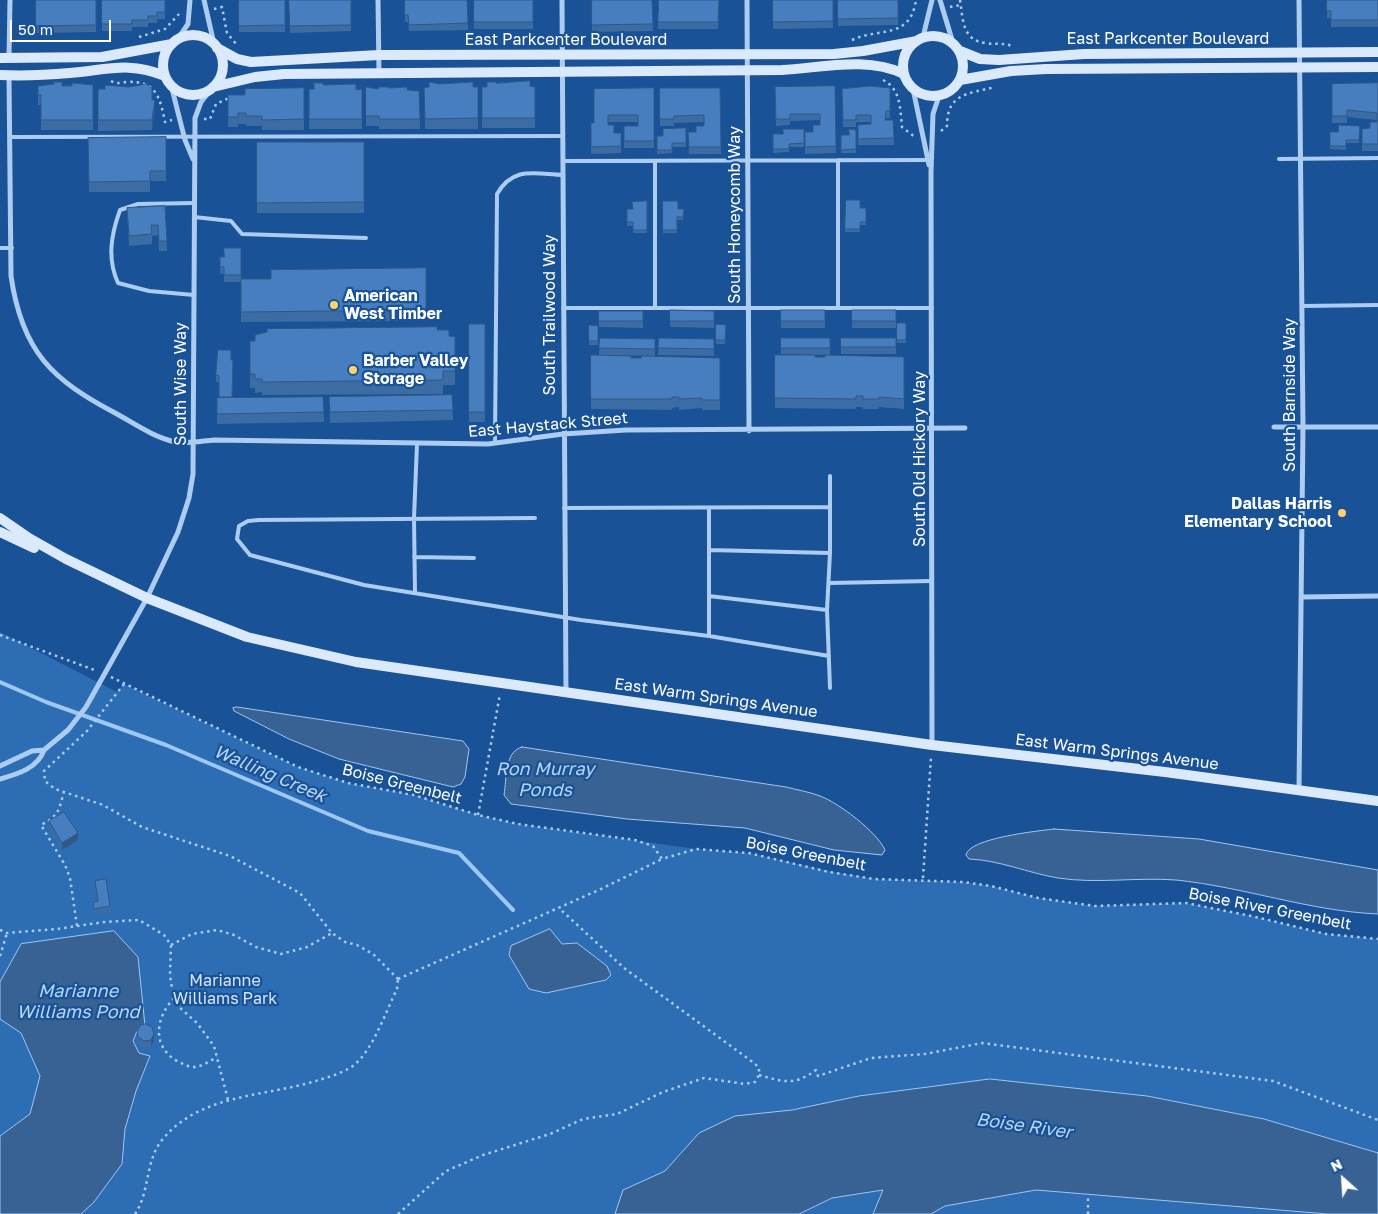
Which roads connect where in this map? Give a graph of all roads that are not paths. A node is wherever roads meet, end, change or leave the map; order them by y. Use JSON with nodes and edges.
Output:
{"nodes":[{"id":1,"x":10,"y":0,"type":"edge"},
{"id":2,"x":190,"y":0,"type":"edge"},
{"id":3,"x":204,"y":0,"type":"edge"},
{"id":4,"x":378,"y":0,"type":"edge"},
{"id":5,"x":562,"y":0,"type":"edge"},
{"id":6,"x":747,"y":0,"type":"edge"},
{"id":7,"x":932,"y":0,"type":"edge"},
{"id":8,"x":940,"y":0,"type":"edge"},
{"id":9,"x":1299,"y":0,"type":"edge"},
{"id":10,"x":920,"y":39,"type":"junction"},
{"id":11,"x":174,"y":42,"type":"junction"},
{"id":12,"x":216,"y":46,"type":"junction"},
{"id":13,"x":957,"y":47,"type":"junction"},
{"id":14,"x":1378,"y":52,"type":"edge"},
{"id":15,"x":1299,"y":53,"type":"junction"},
{"id":16,"x":747,"y":54,"type":"junction"},
{"id":17,"x":379,"y":55,"type":"junction"},
{"id":18,"x":563,"y":55,"type":"junction"},
{"id":19,"x":5,"y":58,"type":"edge"},
{"id":20,"x":1299,"y":67,"type":"junction"},
{"id":21,"x":1378,"y":67,"type":"edge"},
{"id":22,"x":746,"y":70,"type":"junction"},
{"id":23,"x":562,"y":72,"type":"junction"},
{"id":24,"x":379,"y":73,"type":"junction"},
{"id":25,"x":904,"y":74,"type":"junction"},
{"id":26,"x":5,"y":75,"type":"edge"},
{"id":27,"x":165,"y":76,"type":"junction"},
{"id":28,"x":960,"y":80,"type":"junction"},
{"id":29,"x":171,"y":85,"type":"junction"},
{"id":30,"x":213,"y":87,"type":"junction"},
{"id":31,"x":913,"y":89,"type":"junction"},
{"id":32,"x":939,"y":96,"type":"junction"},
{"id":33,"x":563,"y":136,"type":"junction"},
{"id":34,"x":184,"y":137,"type":"junction"},
{"id":35,"x":195,"y":137,"type":"junction"},
{"id":36,"x":10,"y":138,"type":"junction"},
{"id":37,"x":1378,"y":158,"type":"edge"},
{"id":38,"x":1279,"y":159,"type":"dead end"},
{"id":39,"x":1300,"y":159,"type":"junction"},
{"id":40,"x":747,"y":160,"type":"junction"},
{"id":41,"x":838,"y":160,"type":"junction"},
{"id":42,"x":928,"y":160,"type":"junction"},
{"id":43,"x":563,"y":161,"type":"junction"},
{"id":44,"x":655,"y":161,"type":"junction"},
{"id":45,"x":194,"y":162,"type":"junction"},
{"id":46,"x":931,"y":172,"type":"junction"},
{"id":47,"x":563,"y":175,"type":"junction"},
{"id":48,"x":194,"y":202,"type":"junction"},
{"id":49,"x":194,"y":217,"type":"junction"},
{"id":50,"x":366,"y":238,"type":"dead end"},
{"id":51,"x":0,"y":248,"type":"edge"},
{"id":52,"x":12,"y":248,"type":"junction"},
{"id":53,"x":194,"y":296,"type":"junction"},
{"id":54,"x":1378,"y":305,"type":"edge"},
{"id":55,"x":1302,"y":306,"type":"junction"},
{"id":56,"x":563,"y":308,"type":"junction"},
{"id":57,"x":655,"y":308,"type":"junction"},
{"id":58,"x":748,"y":308,"type":"junction"},
{"id":59,"x":838,"y":308,"type":"junction"},
{"id":60,"x":932,"y":308,"type":"junction"},
{"id":61,"x":1274,"y":427,"type":"dead end"},
{"id":62,"x":1303,"y":427,"type":"junction"},
{"id":63,"x":1378,"y":427,"type":"edge"},
{"id":64,"x":965,"y":428,"type":"dead end"},
{"id":65,"x":933,"y":430,"type":"junction"},
{"id":66,"x":749,"y":431,"type":"junction"},
{"id":67,"x":563,"y":434,"type":"junction"},
{"id":68,"x":194,"y":442,"type":"junction"},
{"id":69,"x":495,"y":443,"type":"junction"},
{"id":70,"x":417,"y":444,"type":"junction"},
{"id":71,"x":830,"y":476,"type":"dead end"},
{"id":72,"x":830,"y":507,"type":"junction"},
{"id":73,"x":564,"y":508,"type":"junction"},
{"id":74,"x":709,"y":508,"type":"junction"},
{"id":75,"x":0,"y":518,"type":"edge"},
{"id":76,"x":414,"y":518,"type":"junction"},
{"id":77,"x":535,"y":518,"type":"dead end"},
{"id":78,"x":0,"y":532,"type":"edge"},
{"id":79,"x":709,"y":550,"type":"junction"},
{"id":80,"x":830,"y":553,"type":"junction"},
{"id":81,"x":414,"y":557,"type":"junction"},
{"id":82,"x":474,"y":558,"type":"dead end"},
{"id":83,"x":66,"y":559,"type":"junction"},
{"id":84,"x":933,"y":581,"type":"junction"},
{"id":85,"x":830,"y":583,"type":"junction"},
{"id":86,"x":415,"y":593,"type":"junction"},
{"id":87,"x":709,"y":596,"type":"junction"},
{"id":88,"x":1302,"y":596,"type":"junction"},
{"id":89,"x":1378,"y":596,"type":"edge"},
{"id":90,"x":146,"y":598,"type":"junction"},
{"id":91,"x":827,"y":610,"type":"junction"},
{"id":92,"x":565,"y":617,"type":"junction"},
{"id":93,"x":709,"y":636,"type":"junction"},
{"id":94,"x":829,"y":656,"type":"junction"},
{"id":95,"x":830,"y":688,"type":"dead end"},
{"id":96,"x":566,"y":691,"type":"junction"},
{"id":97,"x":932,"y":745,"type":"junction"},
{"id":98,"x":44,"y":750,"type":"junction"},
{"id":99,"x":0,"y":766,"type":"edge"},
{"id":100,"x":0,"y":779,"type":"edge"},
{"id":101,"x":1299,"y":789,"type":"junction"},
{"id":102,"x":1378,"y":801,"type":"edge"}],
"edges":[{"from":1,"to":19,"type":"street"},
{"from":2,"to":11,"type":"street"},
{"from":3,"to":12,"type":"street"},
{"from":4,"to":17,"type":"street"},
{"from":5,"to":18,"type":"street","name":"South Trailwood Way"},
{"from":6,"to":16,"type":"street","name":"South Honeycomb Way"},
{"from":7,"to":10,"type":"street"},
{"from":8,"to":13,"type":"street"},
{"from":9,"to":15,"type":"street","name":"South Barnside Way"},
{"from":10,"to":13,"type":"street"},
{"from":10,"to":16,"type":"street","name":"East Parkcenter Boulevard"},
{"from":10,"to":25,"type":"street"},
{"from":11,"to":12,"type":"street"},
{"from":11,"to":19,"type":"street"},
{"from":11,"to":27,"type":"street"},
{"from":12,"to":17,"type":"street","name":"East Parkcenter Boulevard"},
{"from":12,"to":30,"type":"street"},
{"from":13,"to":15,"type":"street","name":"East Parkcenter Boulevard"},
{"from":13,"to":28,"type":"street"},
{"from":14,"to":15,"type":"street","name":"East Parkcenter Boulevard"},
{"from":15,"to":20,"type":"street","name":"South Barnside Way"},
{"from":16,"to":18,"type":"street","name":"East Parkcenter Boulevard"},
{"from":16,"to":22,"type":"street","name":"South Honeycomb Way"},
{"from":17,"to":18,"type":"street","name":"East Parkcenter Boulevard"},
{"from":17,"to":24,"type":"street"},
{"from":18,"to":23,"type":"street","name":"South Trailwood Way"},
{"from":20,"to":21,"type":"street","name":"East Parkcenter Boulevard"},
{"from":20,"to":28,"type":"street","name":"East Parkcenter Boulevard"},
{"from":20,"to":39,"type":"street","name":"South Barnside Way"},
{"from":22,"to":23,"type":"street","name":"East Parkcenter Boulevard"},
{"from":22,"to":25,"type":"street","name":"East Parkcenter Boulevard"},
{"from":22,"to":40,"type":"street","name":"South Honeycomb Way"},
{"from":23,"to":24,"type":"street","name":"East Parkcenter Boulevard"},
{"from":23,"to":33,"type":"street","name":"South Trailwood Way"},
{"from":24,"to":30,"type":"street","name":"East Parkcenter Boulevard"},
{"from":25,"to":31,"type":"street"},
{"from":26,"to":27,"type":"street"},
{"from":26,"to":36,"type":"street","name":"East Haystack Street"},
{"from":27,"to":29,"type":"street"},
{"from":28,"to":32,"type":"street"},
{"from":29,"to":30,"type":"street"},
{"from":29,"to":34,"type":"street","name":"South Wise Way"},
{"from":30,"to":35,"type":"street","name":"South Wise Way"},
{"from":31,"to":32,"type":"street"},
{"from":31,"to":42,"type":"street","name":"South Old Hickory Way"},
{"from":32,"to":46,"type":"street","name":"South Old Hickory Way"},
{"from":33,"to":35,"type":"lane"},
{"from":33,"to":43,"type":"street","name":"South Trailwood Way"},
{"from":34,"to":35,"type":"lane"},
{"from":34,"to":36,"type":"lane"},
{"from":34,"to":45,"type":"street","name":"South Wise Way"},
{"from":35,"to":45,"type":"street","name":"South Wise Way"},
{"from":36,"to":52,"type":"street","name":"East Haystack Street"},
{"from":37,"to":39,"type":"lane"},
{"from":38,"to":39,"type":"lane"},
{"from":39,"to":55,"type":"street","name":"South Barnside Way"},
{"from":40,"to":41,"type":"lane"},
{"from":40,"to":44,"type":"lane"},
{"from":40,"to":58,"type":"street","name":"South Honeycomb Way"},
{"from":41,"to":42,"type":"lane"},
{"from":41,"to":59,"type":"lane"},
{"from":42,"to":46,"type":"street","name":"South Old Hickory Way"},
{"from":43,"to":44,"type":"lane"},
{"from":43,"to":47,"type":"street","name":"South Trailwood Way"},
{"from":44,"to":57,"type":"lane"},
{"from":45,"to":48,"type":"street","name":"South Wise Way"},
{"from":46,"to":60,"type":"street","name":"South Old Hickory Way"},
{"from":47,"to":56,"type":"street","name":"South Trailwood Way"},
{"from":47,"to":69,"type":"lane"},
{"from":48,"to":49,"type":"street","name":"South Wise Way"},
{"from":48,"to":53,"type":"lane"},
{"from":49,"to":50,"type":"lane"},
{"from":49,"to":53,"type":"street","name":"South Wise Way"},
{"from":51,"to":52,"type":"lane"},
{"from":52,"to":68,"type":"street","name":"East Haystack Street"},
{"from":53,"to":68,"type":"street","name":"South Wise Way"},
{"from":54,"to":55,"type":"lane"},
{"from":55,"to":62,"type":"street","name":"South Barnside Way"},
{"from":56,"to":57,"type":"lane"},
{"from":56,"to":67,"type":"street","name":"South Trailwood Way"},
{"from":57,"to":58,"type":"lane"},
{"from":58,"to":59,"type":"lane"},
{"from":58,"to":66,"type":"street","name":"South Honeycomb Way"},
{"from":59,"to":60,"type":"lane"},
{"from":60,"to":65,"type":"street","name":"South Old Hickory Way"},
{"from":61,"to":62,"type":"street"},
{"from":62,"to":63,"type":"street"},
{"from":62,"to":88,"type":"street","name":"South Barnside Way"},
{"from":64,"to":65,"type":"street","name":"East Haystack Street"},
{"from":65,"to":66,"type":"street","name":"East Haystack Street"},
{"from":65,"to":84,"type":"street","name":"South Old Hickory Way"},
{"from":66,"to":67,"type":"street","name":"East Haystack Street"},
{"from":67,"to":69,"type":"street","name":"East Haystack Street"},
{"from":67,"to":73,"type":"street","name":"South Trailwood Way"},
{"from":68,"to":70,"type":"street","name":"East Haystack Street"},
{"from":68,"to":90,"type":"street","name":"South Wise Way"},
{"from":69,"to":70,"type":"street","name":"East Haystack Street"},
{"from":70,"to":76,"type":"lane"},
{"from":71,"to":72,"type":"lane"},
{"from":72,"to":74,"type":"lane"},
{"from":72,"to":80,"type":"lane"},
{"from":73,"to":74,"type":"lane"},
{"from":73,"to":92,"type":"street","name":"South Trailwood Way"},
{"from":74,"to":79,"type":"lane"},
{"from":75,"to":83,"type":"street","name":"East Warm Springs Avenue"},
{"from":76,"to":77,"type":"lane"},
{"from":76,"to":81,"type":"lane"},
{"from":76,"to":86,"type":"lane"},
{"from":78,"to":83,"type":"street","name":"East Warm Springs Avenue"},
{"from":79,"to":80,"type":"lane"},
{"from":79,"to":87,"type":"lane"},
{"from":80,"to":85,"type":"lane"},
{"from":81,"to":82,"type":"lane"},
{"from":81,"to":86,"type":"lane"},
{"from":83,"to":90,"type":"street","name":"East Warm Springs Avenue"},
{"from":84,"to":85,"type":"lane"},
{"from":84,"to":97,"type":"street","name":"South Old Hickory Way"},
{"from":85,"to":91,"type":"lane"},
{"from":86,"to":92,"type":"lane"},
{"from":87,"to":91,"type":"lane"},
{"from":87,"to":93,"type":"lane"},
{"from":88,"to":89,"type":"street"},
{"from":88,"to":101,"type":"street","name":"South Barnside Way"},
{"from":90,"to":96,"type":"street","name":"East Warm Springs Avenue"},
{"from":90,"to":98,"type":"street","name":"South Wise Way"},
{"from":91,"to":94,"type":"lane"},
{"from":92,"to":93,"type":"lane"},
{"from":92,"to":96,"type":"street","name":"South Trailwood Way"},
{"from":93,"to":94,"type":"lane"},
{"from":94,"to":95,"type":"lane"},
{"from":96,"to":97,"type":"street","name":"East Warm Springs Avenue"},
{"from":97,"to":101,"type":"street","name":"East Warm Springs Avenue"},
{"from":98,"to":99,"type":"street"},
{"from":98,"to":100,"type":"street","name":"South Wise Way"},
{"from":101,"to":102,"type":"street","name":"East Warm Springs Avenue"}]}
